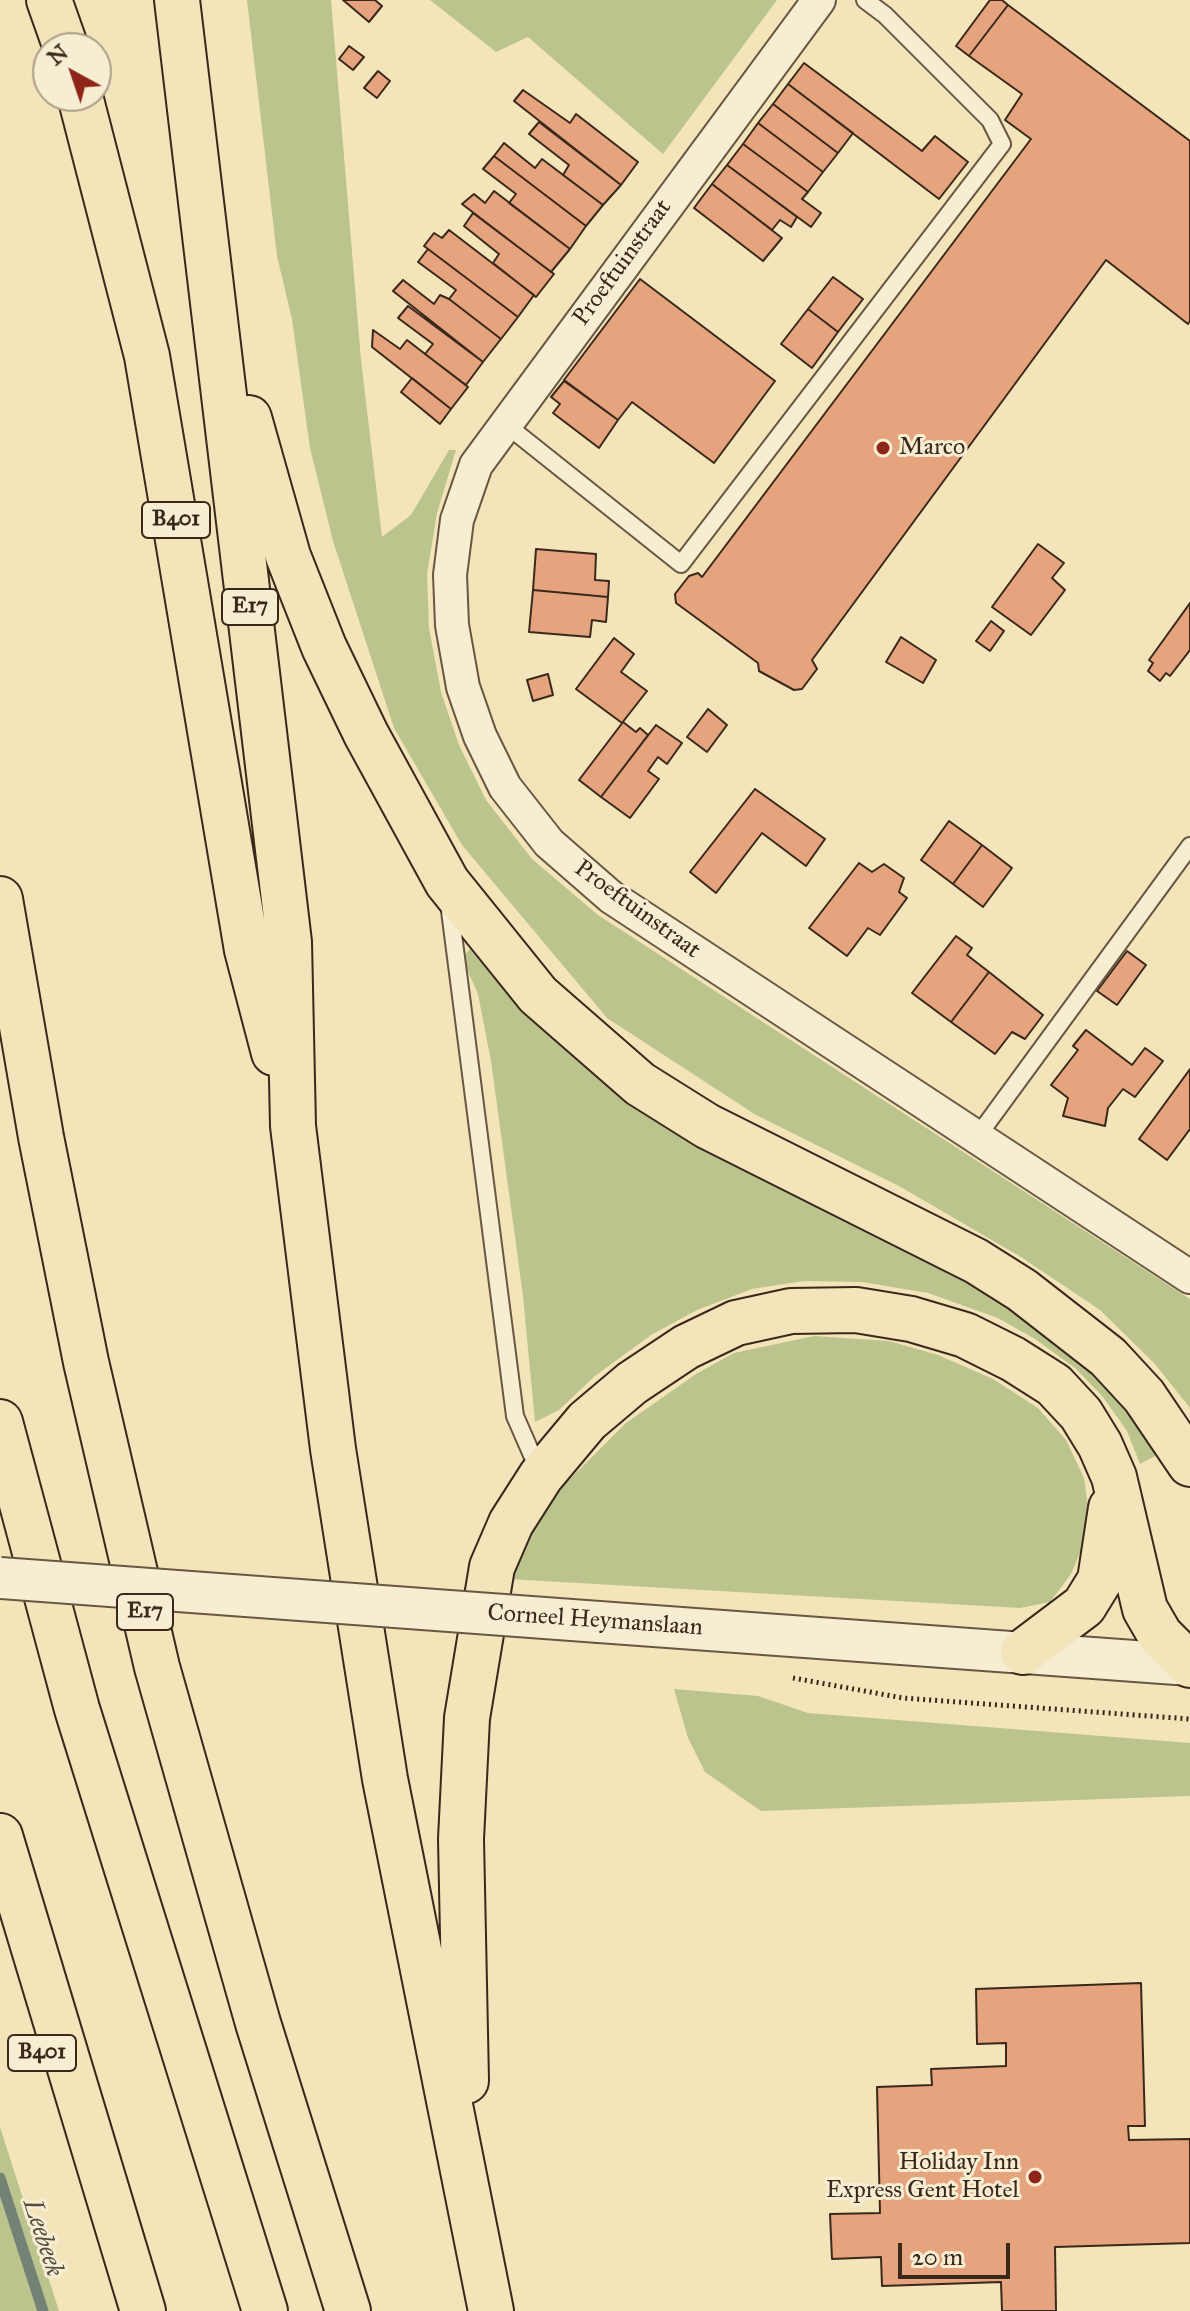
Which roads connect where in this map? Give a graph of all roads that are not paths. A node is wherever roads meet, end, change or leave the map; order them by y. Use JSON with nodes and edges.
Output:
{"nodes":[{"id":1,"x":49,"y":0,"type":"edge"},
{"id":2,"x":177,"y":0,"type":"edge"},
{"id":3,"x":819,"y":0,"type":"edge"},
{"id":4,"x":865,"y":0,"type":"edge"},
{"id":5,"x":60,"y":32,"type":"edge"},
{"id":6,"x":84,"y":112,"type":"edge"},
{"id":7,"x":210,"y":271,"type":"junction"},
{"id":8,"x":504,"y":423,"type":"junction"},
{"id":9,"x":1190,"y":846,"type":"edge"},
{"id":10,"x":447,"y":882,"type":"junction"},
{"id":11,"x":0,"y":899,"type":"edge"},
{"id":12,"x":293,"y":1126,"type":"junction"},
{"id":13,"x":977,"y":1137,"type":"junction"},
{"id":14,"x":1190,"y":1277,"type":"edge"},
{"id":15,"x":0,"y":1422,"type":"edge"},
{"id":16,"x":1190,"y":1464,"type":"edge"},
{"id":17,"x":541,"y":1476,"type":"junction"},
{"id":18,"x":1114,"y":1477,"type":"junction"},
{"id":19,"x":0,"y":1578,"type":"edge"},
{"id":20,"x":1023,"y":1652,"type":"junction"},
{"id":21,"x":1190,"y":1665,"type":"edge"},
{"id":22,"x":0,"y":1836,"type":"edge"},
{"id":23,"x":0,"y":1931,"type":"edge"},
{"id":24,"x":472,"y":2227,"type":"junction"},
{"id":25,"x":136,"y":2311,"type":"edge"},
{"id":26,"x":143,"y":2311,"type":"edge"},
{"id":27,"x":265,"y":2311,"type":"edge"},
{"id":28,"x":348,"y":2311,"type":"edge"},
{"id":29,"x":491,"y":2311,"type":"edge"}],
"edges":[{"from":1,"to":5,"type":"highway"},
{"from":2,"to":7,"type":"highway","number":"E17"},
{"from":3,"to":8,"type":"street","name":"Proeftuinstraat"},
{"from":4,"to":8,"type":"lane"},
{"from":6,"to":12,"type":"highway","number":"B401"},
{"from":7,"to":10,"type":"highway"},
{"from":7,"to":12,"type":"highway","number":"E17"},
{"from":8,"to":13,"type":"street","name":"Proeftuinstraat"},
{"from":9,"to":13,"type":"lane"},
{"from":10,"to":16,"type":"highway"},
{"from":10,"to":17,"type":"lane"},
{"from":11,"to":28,"type":"highway","number":"E17"},
{"from":12,"to":24,"type":"highway","number":"E17"},
{"from":13,"to":14,"type":"street","name":"Proeftuinstraat"},
{"from":15,"to":27,"type":"highway"},
{"from":17,"to":18,"type":"highway"},
{"from":17,"to":24,"type":"highway"},
{"from":18,"to":20,"type":"highway"},
{"from":18,"to":21,"type":"highway"},
{"from":19,"to":20,"type":"street","name":"Corneel Heymanslaan","bridge":true},
{"from":20,"to":21,"type":"street","name":"Corneel Heymanslaan"},
{"from":22,"to":26,"type":"highway"},
{"from":23,"to":25,"type":"highway","number":"B401"},
{"from":24,"to":29,"type":"highway","number":"E17"}]}
